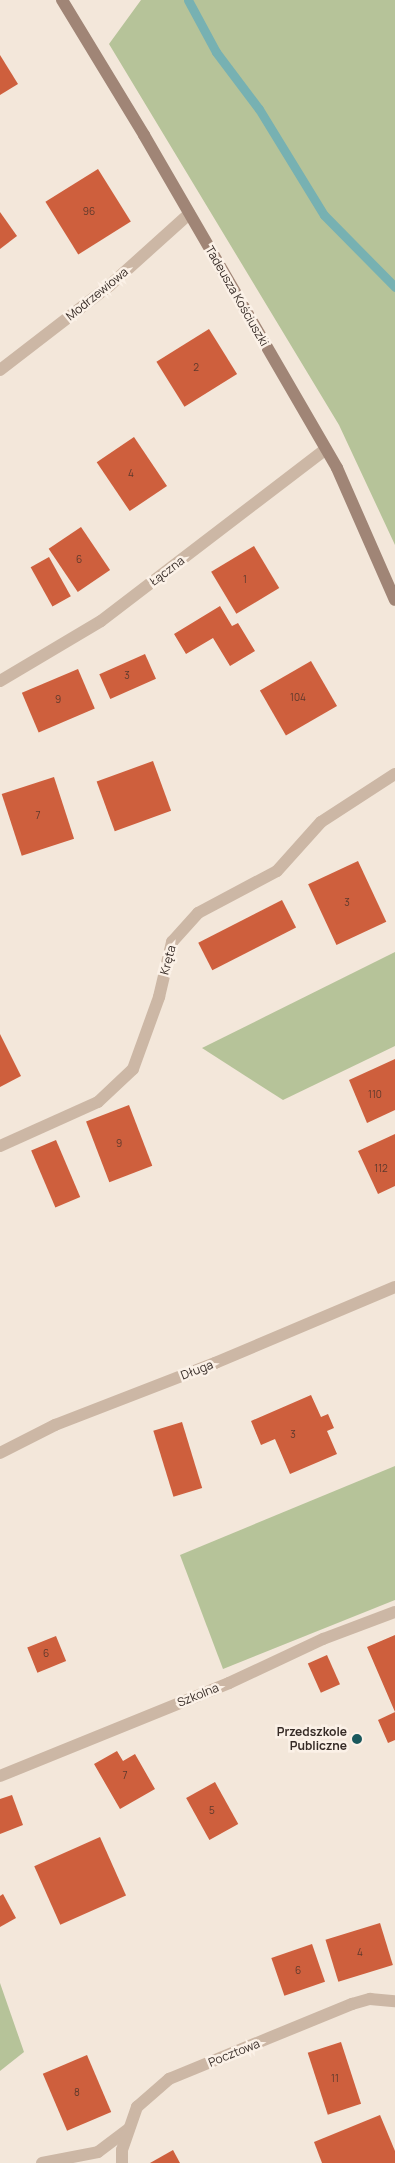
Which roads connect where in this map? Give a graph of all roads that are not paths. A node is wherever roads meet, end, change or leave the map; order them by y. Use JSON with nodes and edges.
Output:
{"nodes":[{"id":1,"x":62,"y":0,"type":"edge"},
{"id":2,"x":190,"y":214,"type":"junction"},
{"id":3,"x":0,"y":370,"type":"edge"},
{"id":4,"x":326,"y":449,"type":"junction"},
{"id":5,"x":395,"y":600,"type":"edge"},
{"id":6,"x":0,"y":681,"type":"edge"},
{"id":7,"x":395,"y":774,"type":"edge"},
{"id":8,"x":0,"y":1146,"type":"edge"},
{"id":9,"x":395,"y":1287,"type":"edge"},
{"id":10,"x":0,"y":1453,"type":"edge"},
{"id":11,"x":395,"y":1612,"type":"edge"},
{"id":12,"x":0,"y":1776,"type":"edge"},
{"id":13,"x":395,"y":2000,"type":"edge"},
{"id":14,"x":129,"y":2129,"type":"junction"},
{"id":15,"x":42,"y":2163,"type":"edge"},
{"id":16,"x":122,"y":2163,"type":"edge"}],
"edges":[{"from":1,"to":2,"type":"street","name":"Tadeusza Kościuszki"},
{"from":2,"to":3,"type":"street","name":"Modrzewiowa"},
{"from":2,"to":4,"type":"street","name":"Tadeusza Kościuszki"},
{"from":4,"to":5,"type":"street","name":"Tadeusza Kościuszki"},
{"from":4,"to":6,"type":"street","name":"Łączna"},
{"from":7,"to":8,"type":"street","name":"Kręta"},
{"from":9,"to":10,"type":"street","name":"Długa"},
{"from":11,"to":12,"type":"street","name":"Szkolna"},
{"from":13,"to":14,"type":"street","name":"Pocztowa"},
{"from":14,"to":15,"type":"street"},
{"from":14,"to":16,"type":"street","name":"Pocztowa"}]}
